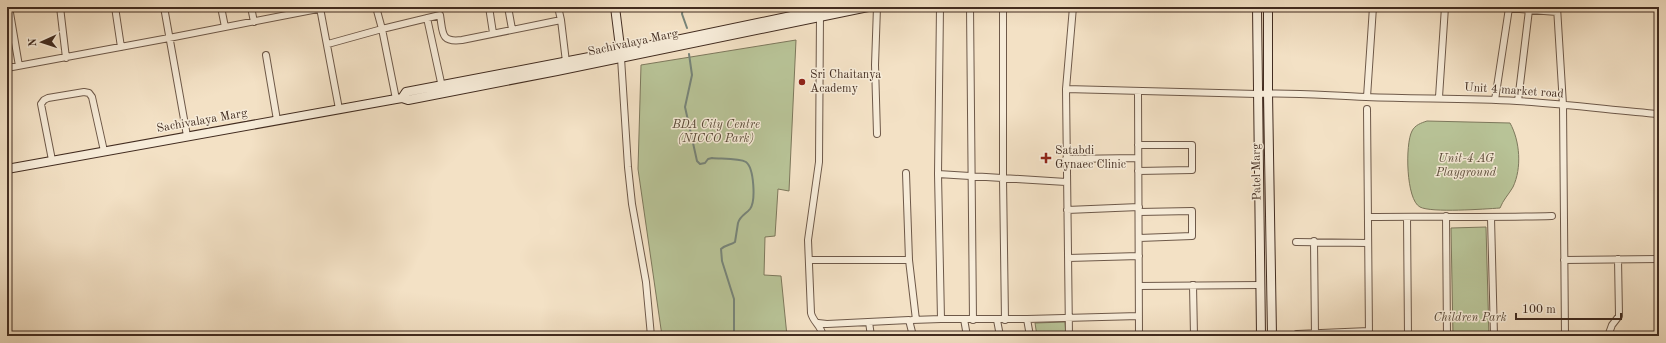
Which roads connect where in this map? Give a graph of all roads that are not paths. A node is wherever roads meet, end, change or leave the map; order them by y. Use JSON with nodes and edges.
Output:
{"nodes":[{"id":1,"x":9,"y":7,"type":"edge"},
{"id":2,"x":60,"y":7,"type":"edge"},
{"id":3,"x":115,"y":7,"type":"edge"},
{"id":4,"x":164,"y":7,"type":"edge"},
{"id":5,"x":221,"y":7,"type":"edge"},
{"id":6,"x":251,"y":7,"type":"edge"},
{"id":7,"x":325,"y":7,"type":"edge"},
{"id":8,"x":376,"y":7,"type":"edge"},
{"id":9,"x":440,"y":7,"type":"edge"},
{"id":10,"x":488,"y":7,"type":"edge"},
{"id":11,"x":508,"y":7,"type":"edge"},
{"id":12,"x":558,"y":7,"type":"edge"},
{"id":13,"x":615,"y":7,"type":"edge"},
{"id":14,"x":834,"y":7,"type":"edge"},
{"id":15,"x":868,"y":7,"type":"edge"},
{"id":16,"x":877,"y":7,"type":"edge"},
{"id":17,"x":940,"y":7,"type":"edge"},
{"id":18,"x":970,"y":7,"type":"edge"},
{"id":19,"x":1003,"y":7,"type":"edge"},
{"id":20,"x":1073,"y":7,"type":"edge"},
{"id":21,"x":1257,"y":7,"type":"edge"},
{"id":22,"x":1268,"y":7,"type":"edge"},
{"id":23,"x":1374,"y":7,"type":"edge"},
{"id":24,"x":1444,"y":7,"type":"edge"},
{"id":25,"x":1493,"y":7,"type":"edge"},
{"id":26,"x":1509,"y":8,"type":"junction"},
{"id":27,"x":1557,"y":9,"type":"edge"},
{"id":28,"x":298,"y":10,"type":"edge"},
{"id":29,"x":1529,"y":10,"type":"junction"},
{"id":30,"x":820,"y":13,"type":"junction"},
{"id":31,"x":440,"y":15,"type":"junction"},
{"id":32,"x":426,"y":18,"type":"junction"},
{"id":33,"x":561,"y":20,"type":"junction"},
{"id":34,"x":254,"y":22,"type":"junction"},
{"id":35,"x":224,"y":27,"type":"junction"},
{"id":36,"x":382,"y":28,"type":"junction"},
{"id":37,"x":512,"y":29,"type":"junction"},
{"id":38,"x":493,"y":33,"type":"junction"},
{"id":39,"x":169,"y":38,"type":"junction"},
{"id":40,"x":328,"y":44,"type":"junction"},
{"id":41,"x":121,"y":47,"type":"junction"},
{"id":42,"x":266,"y":55,"type":"dead end"},
{"id":43,"x":621,"y":55,"type":"junction"},
{"id":44,"x":66,"y":58,"type":"junction"},
{"id":45,"x":566,"y":62,"type":"junction"},
{"id":46,"x":19,"y":66,"type":"junction"},
{"id":47,"x":7,"y":68,"type":"edge"},
{"id":48,"x":442,"y":87,"type":"junction"},
{"id":49,"x":1066,"y":89,"type":"junction"},
{"id":50,"x":1138,"y":91,"type":"junction"},
{"id":51,"x":1268,"y":93,"type":"junction"},
{"id":52,"x":1257,"y":94,"type":"junction"},
{"id":53,"x":1367,"y":97,"type":"junction"},
{"id":54,"x":1439,"y":97,"type":"junction"},
{"id":55,"x":399,"y":98,"type":"junction"},
{"id":56,"x":1495,"y":100,"type":"junction"},
{"id":57,"x":1518,"y":101,"type":"junction"},
{"id":58,"x":1564,"y":105,"type":"junction"},
{"id":59,"x":339,"y":109,"type":"junction"},
{"id":60,"x":1367,"y":109,"type":"dead end"},
{"id":61,"x":1659,"y":114,"type":"edge"},
{"id":62,"x":277,"y":120,"type":"junction"},
{"id":63,"x":878,"y":134,"type":"dead end"},
{"id":64,"x":186,"y":136,"type":"junction"},
{"id":65,"x":1138,"y":145,"type":"junction"},
{"id":66,"x":104,"y":152,"type":"junction"},
{"id":67,"x":1066,"y":158,"type":"junction"},
{"id":68,"x":1138,"y":158,"type":"junction"},
{"id":69,"x":52,"y":160,"type":"junction"},
{"id":70,"x":7,"y":169,"type":"edge"},
{"id":71,"x":1138,"y":171,"type":"junction"},
{"id":72,"x":906,"y":173,"type":"dead end"},
{"id":73,"x":938,"y":174,"type":"junction"},
{"id":74,"x":971,"y":176,"type":"junction"},
{"id":75,"x":1003,"y":178,"type":"junction"},
{"id":76,"x":1066,"y":182,"type":"junction"},
{"id":77,"x":1067,"y":210,"type":"junction"},
{"id":78,"x":1139,"y":210,"type":"junction"},
{"id":79,"x":1446,"y":216,"type":"junction"},
{"id":80,"x":1552,"y":216,"type":"dead end"},
{"id":81,"x":1368,"y":217,"type":"junction"},
{"id":82,"x":1407,"y":217,"type":"junction"},
{"id":83,"x":1492,"y":218,"type":"junction"},
{"id":84,"x":1139,"y":238,"type":"junction"},
{"id":85,"x":1314,"y":241,"type":"junction"},
{"id":86,"x":1296,"y":242,"type":"dead end"},
{"id":87,"x":1368,"y":243,"type":"junction"},
{"id":88,"x":1139,"y":256,"type":"junction"},
{"id":89,"x":1068,"y":258,"type":"junction"},
{"id":90,"x":1618,"y":259,"type":"junction"},
{"id":91,"x":1659,"y":259,"type":"edge"},
{"id":92,"x":809,"y":260,"type":"junction"},
{"id":93,"x":909,"y":260,"type":"junction"},
{"id":94,"x":1564,"y":260,"type":"junction"},
{"id":95,"x":1193,"y":285,"type":"junction"},
{"id":96,"x":1260,"y":285,"type":"junction"},
{"id":97,"x":1139,"y":286,"type":"junction"},
{"id":98,"x":1139,"y":316,"type":"junction"},
{"id":99,"x":1068,"y":318,"type":"junction"},
{"id":100,"x":940,"y":319,"type":"junction"},
{"id":101,"x":913,"y":320,"type":"junction"},
{"id":102,"x":964,"y":320,"type":"junction"},
{"id":103,"x":973,"y":320,"type":"junction"},
{"id":104,"x":997,"y":320,"type":"junction"},
{"id":105,"x":1005,"y":320,"type":"junction"},
{"id":106,"x":1027,"y":320,"type":"junction"},
{"id":107,"x":868,"y":322,"type":"junction"},
{"id":108,"x":818,"y":323,"type":"junction"},
{"id":109,"x":1297,"y":334,"type":"dead end"},
{"id":110,"x":1369,"y":334,"type":"edge"},
{"id":111,"x":1315,"y":335,"type":"edge"},
{"id":112,"x":651,"y":336,"type":"edge"},
{"id":113,"x":823,"y":336,"type":"edge"},
{"id":114,"x":871,"y":336,"type":"edge"},
{"id":115,"x":913,"y":336,"type":"edge"},
{"id":116,"x":967,"y":336,"type":"edge"},
{"id":117,"x":1000,"y":336,"type":"edge"},
{"id":118,"x":1030,"y":336,"type":"edge"},
{"id":119,"x":1069,"y":336,"type":"edge"},
{"id":120,"x":1140,"y":336,"type":"edge"},
{"id":121,"x":1194,"y":336,"type":"edge"},
{"id":122,"x":1261,"y":336,"type":"edge"},
{"id":123,"x":1272,"y":336,"type":"edge"},
{"id":124,"x":1408,"y":336,"type":"edge"},
{"id":125,"x":1447,"y":336,"type":"edge"},
{"id":126,"x":1494,"y":336,"type":"edge"},
{"id":127,"x":1565,"y":336,"type":"edge"},
{"id":128,"x":1608,"y":336,"type":"edge"}],
"edges":[{"from":1,"to":46,"type":"street"},
{"from":2,"to":44,"type":"street"},
{"from":3,"to":41,"type":"street"},
{"from":4,"to":39,"type":"street"},
{"from":5,"to":35,"type":"street"},
{"from":6,"to":34,"type":"street"},
{"from":7,"to":28,"type":"street"},
{"from":7,"to":40,"type":"street"},
{"from":8,"to":36,"type":"street"},
{"from":9,"to":31,"type":"street"},
{"from":10,"to":38,"type":"street"},
{"from":11,"to":37,"type":"street"},
{"from":12,"to":33,"type":"street"},
{"from":13,"to":43,"type":"main road"},
{"from":14,"to":30,"type":"main road","name":"Sachivalaya Marg"},
{"from":15,"to":30,"type":"main road","name":"Sachivalaya Marg"},
{"from":16,"to":63,"type":"street"},
{"from":17,"to":73,"type":"street"},
{"from":18,"to":74,"type":"street"},
{"from":19,"to":75,"type":"street"},
{"from":20,"to":49,"type":"street"},
{"from":21,"to":52,"type":"main road","name":"Patel Marg"},
{"from":22,"to":51,"type":"main road","name":"Patel Marg"},
{"from":23,"to":53,"type":"street"},
{"from":24,"to":54,"type":"street"},
{"from":25,"to":26,"type":"street"},
{"from":26,"to":29,"type":"street"},
{"from":26,"to":56,"type":"street"},
{"from":27,"to":29,"type":"street"},
{"from":27,"to":58,"type":"street"},
{"from":28,"to":34,"type":"street"},
{"from":29,"to":57,"type":"street"},
{"from":30,"to":43,"type":"main road","name":"Sachivalaya Marg"},
{"from":30,"to":92,"type":"street"},
{"from":31,"to":32,"type":"street"},
{"from":31,"to":38,"type":"street"},
{"from":32,"to":36,"type":"street"},
{"from":32,"to":48,"type":"street"},
{"from":33,"to":37,"type":"street"},
{"from":33,"to":45,"type":"street"},
{"from":34,"to":35,"type":"street"},
{"from":35,"to":39,"type":"street"},
{"from":36,"to":40,"type":"street"},
{"from":36,"to":55,"type":"street"},
{"from":37,"to":38,"type":"street"},
{"from":39,"to":41,"type":"street"},
{"from":39,"to":64,"type":"street"},
{"from":40,"to":59,"type":"street"},
{"from":41,"to":44,"type":"street"},
{"from":42,"to":62,"type":"street"},
{"from":43,"to":45,"type":"main road","name":"Sachivalaya Marg"},
{"from":43,"to":55,"type":"main road","name":"Sachivalaya Marg"},
{"from":43,"to":112,"type":"street"},
{"from":44,"to":46,"type":"street"},
{"from":45,"to":48,"type":"main road","name":"Sachivalaya Marg"},
{"from":46,"to":47,"type":"street"},
{"from":48,"to":55,"type":"main road","name":"Sachivalaya Marg"},
{"from":49,"to":50,"type":"street","name":"Unit 4 market road"},
{"from":49,"to":67,"type":"street"},
{"from":50,"to":52,"type":"street","name":"Unit 4 market road"},
{"from":50,"to":65,"type":"street"},
{"from":51,"to":52,"type":"street","name":"Unit 4 market road"},
{"from":51,"to":53,"type":"street","name":"Unit 4 market road"},
{"from":51,"to":123,"type":"main road","name":"Patel Marg"},
{"from":52,"to":96,"type":"main road","name":"Patel Marg"},
{"from":53,"to":54,"type":"street","name":"Unit 4 market road"},
{"from":54,"to":56,"type":"street","name":"Unit 4 market road"},
{"from":55,"to":59,"type":"main road","name":"Sachivalaya Marg"},
{"from":56,"to":57,"type":"street","name":"Unit 4 market road"},
{"from":57,"to":58,"type":"street","name":"Unit 4 market road"},
{"from":58,"to":61,"type":"street","name":"Unit 4 market road"},
{"from":58,"to":94,"type":"street"},
{"from":59,"to":62,"type":"main road","name":"Sachivalaya Marg"},
{"from":60,"to":81,"type":"street"},
{"from":62,"to":64,"type":"main road","name":"Sachivalaya Marg"},
{"from":64,"to":66,"type":"main road","name":"Sachivalaya Marg"},
{"from":65,"to":68,"type":"street"},
{"from":65,"to":71,"type":"street"},
{"from":66,"to":69,"type":"main road","name":"Sachivalaya Marg"},
{"from":66,"to":69,"type":"street"},
{"from":67,"to":68,"type":"street"},
{"from":67,"to":76,"type":"street"},
{"from":68,"to":71,"type":"street"},
{"from":69,"to":70,"type":"main road","name":"Sachivalaya Marg"},
{"from":71,"to":78,"type":"street"},
{"from":72,"to":93,"type":"street"},
{"from":73,"to":74,"type":"street"},
{"from":73,"to":100,"type":"street"},
{"from":74,"to":75,"type":"street"},
{"from":74,"to":103,"type":"street"},
{"from":75,"to":76,"type":"street"},
{"from":75,"to":105,"type":"street"},
{"from":76,"to":77,"type":"street"},
{"from":77,"to":78,"type":"street"},
{"from":77,"to":89,"type":"street"},
{"from":78,"to":84,"type":"street"},
{"from":78,"to":84,"type":"street"},
{"from":79,"to":82,"type":"street"},
{"from":79,"to":83,"type":"street"},
{"from":79,"to":125,"type":"street"},
{"from":80,"to":83,"type":"street"},
{"from":81,"to":82,"type":"street"},
{"from":81,"to":87,"type":"street"},
{"from":82,"to":124,"type":"street"},
{"from":83,"to":126,"type":"street"},
{"from":84,"to":88,"type":"street"},
{"from":85,"to":86,"type":"street"},
{"from":85,"to":87,"type":"street"},
{"from":85,"to":111,"type":"street"},
{"from":87,"to":110,"type":"street"},
{"from":88,"to":89,"type":"street"},
{"from":88,"to":97,"type":"street"},
{"from":89,"to":99,"type":"street"},
{"from":90,"to":91,"type":"street"},
{"from":90,"to":94,"type":"street"},
{"from":90,"to":128,"type":"street"},
{"from":92,"to":93,"type":"street"},
{"from":92,"to":108,"type":"street"},
{"from":93,"to":101,"type":"street"},
{"from":94,"to":127,"type":"street"},
{"from":95,"to":96,"type":"street"},
{"from":95,"to":97,"type":"street"},
{"from":95,"to":121,"type":"street"},
{"from":96,"to":122,"type":"main road","name":"Patel Marg"},
{"from":97,"to":98,"type":"street"},
{"from":98,"to":99,"type":"street"},
{"from":98,"to":120,"type":"street"},
{"from":99,"to":106,"type":"street"},
{"from":99,"to":119,"type":"street"},
{"from":100,"to":101,"type":"street"},
{"from":100,"to":102,"type":"street"},
{"from":101,"to":107,"type":"street"},
{"from":101,"to":115,"type":"street"},
{"from":102,"to":103,"type":"street"},
{"from":102,"to":116,"type":"street"},
{"from":103,"to":104,"type":"street"},
{"from":104,"to":105,"type":"street"},
{"from":104,"to":117,"type":"street"},
{"from":105,"to":106,"type":"street"},
{"from":106,"to":118,"type":"street"},
{"from":107,"to":108,"type":"street"},
{"from":107,"to":114,"type":"street"},
{"from":108,"to":113,"type":"street"},
{"from":109,"to":111,"type":"street"},
{"from":110,"to":111,"type":"street"}]}
